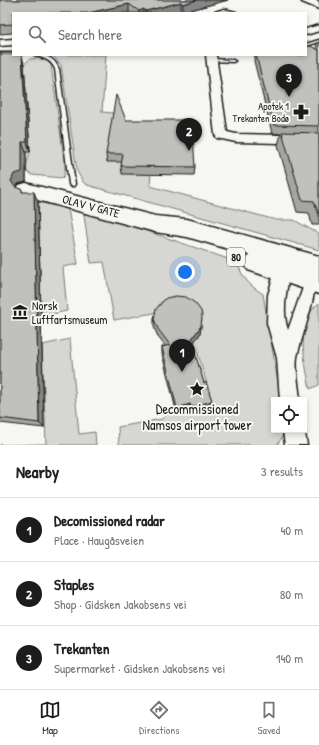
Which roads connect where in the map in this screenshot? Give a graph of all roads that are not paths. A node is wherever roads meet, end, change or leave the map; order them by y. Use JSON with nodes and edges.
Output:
{"nodes":[{"id":1,"x":306,"y":0,"type":"edge"},
{"id":2,"x":316,"y":0,"type":"edge"},
{"id":3,"x":319,"y":1,"type":"edge"},
{"id":4,"x":319,"y":6,"type":"edge"},
{"id":5,"x":217,"y":12,"type":"edge"},
{"id":6,"x":231,"y":12,"type":"edge"},
{"id":7,"x":318,"y":28,"type":"edge"},
{"id":8,"x":307,"y":32,"type":"edge"},
{"id":9,"x":319,"y":41,"type":"edge"},
{"id":10,"x":12,"y":42,"type":"edge"},
{"id":11,"x":0,"y":43,"type":"edge"},
{"id":12,"x":307,"y":46,"type":"edge"},
{"id":13,"x":0,"y":54,"type":"edge"},
{"id":14,"x":12,"y":54,"type":"edge"},
{"id":15,"x":42,"y":56,"type":"edge"},
{"id":16,"x":211,"y":58,"type":"edge"},
{"id":17,"x":233,"y":60,"type":"dead end"},
{"id":18,"x":319,"y":140,"type":"edge"},
{"id":19,"x":72,"y":184,"type":"dead end"},
{"id":20,"x":26,"y":190,"type":"edge"},
{"id":21,"x":307,"y":273,"type":"edge"},
{"id":22,"x":287,"y":358,"type":"junction"},
{"id":23,"x":290,"y":397,"type":"edge"},
{"id":24,"x":294,"y":433,"type":"edge"},
{"id":25,"x":296,"y":445,"type":"edge"}],
"edges":[{"from":1,"to":4,"type":"street"},
{"from":2,"to":3,"type":"street"},
{"from":5,"to":6,"type":"lane"},
{"from":7,"to":8,"type":"street"},
{"from":9,"to":12,"type":"lane"},
{"from":10,"to":11,"type":"street"},
{"from":13,"to":14,"type":"lane"},
{"from":15,"to":19,"type":"lane"},
{"from":16,"to":17,"type":"lane"},
{"from":16,"to":18,"type":"street"},
{"from":20,"to":21,"type":"highway","name":"OLAV V GATE","number":"80"},
{"from":21,"to":22,"type":"street"},
{"from":21,"to":22,"type":"street"},
{"from":22,"to":23,"type":"street"},
{"from":24,"to":25,"type":"street"}]}
